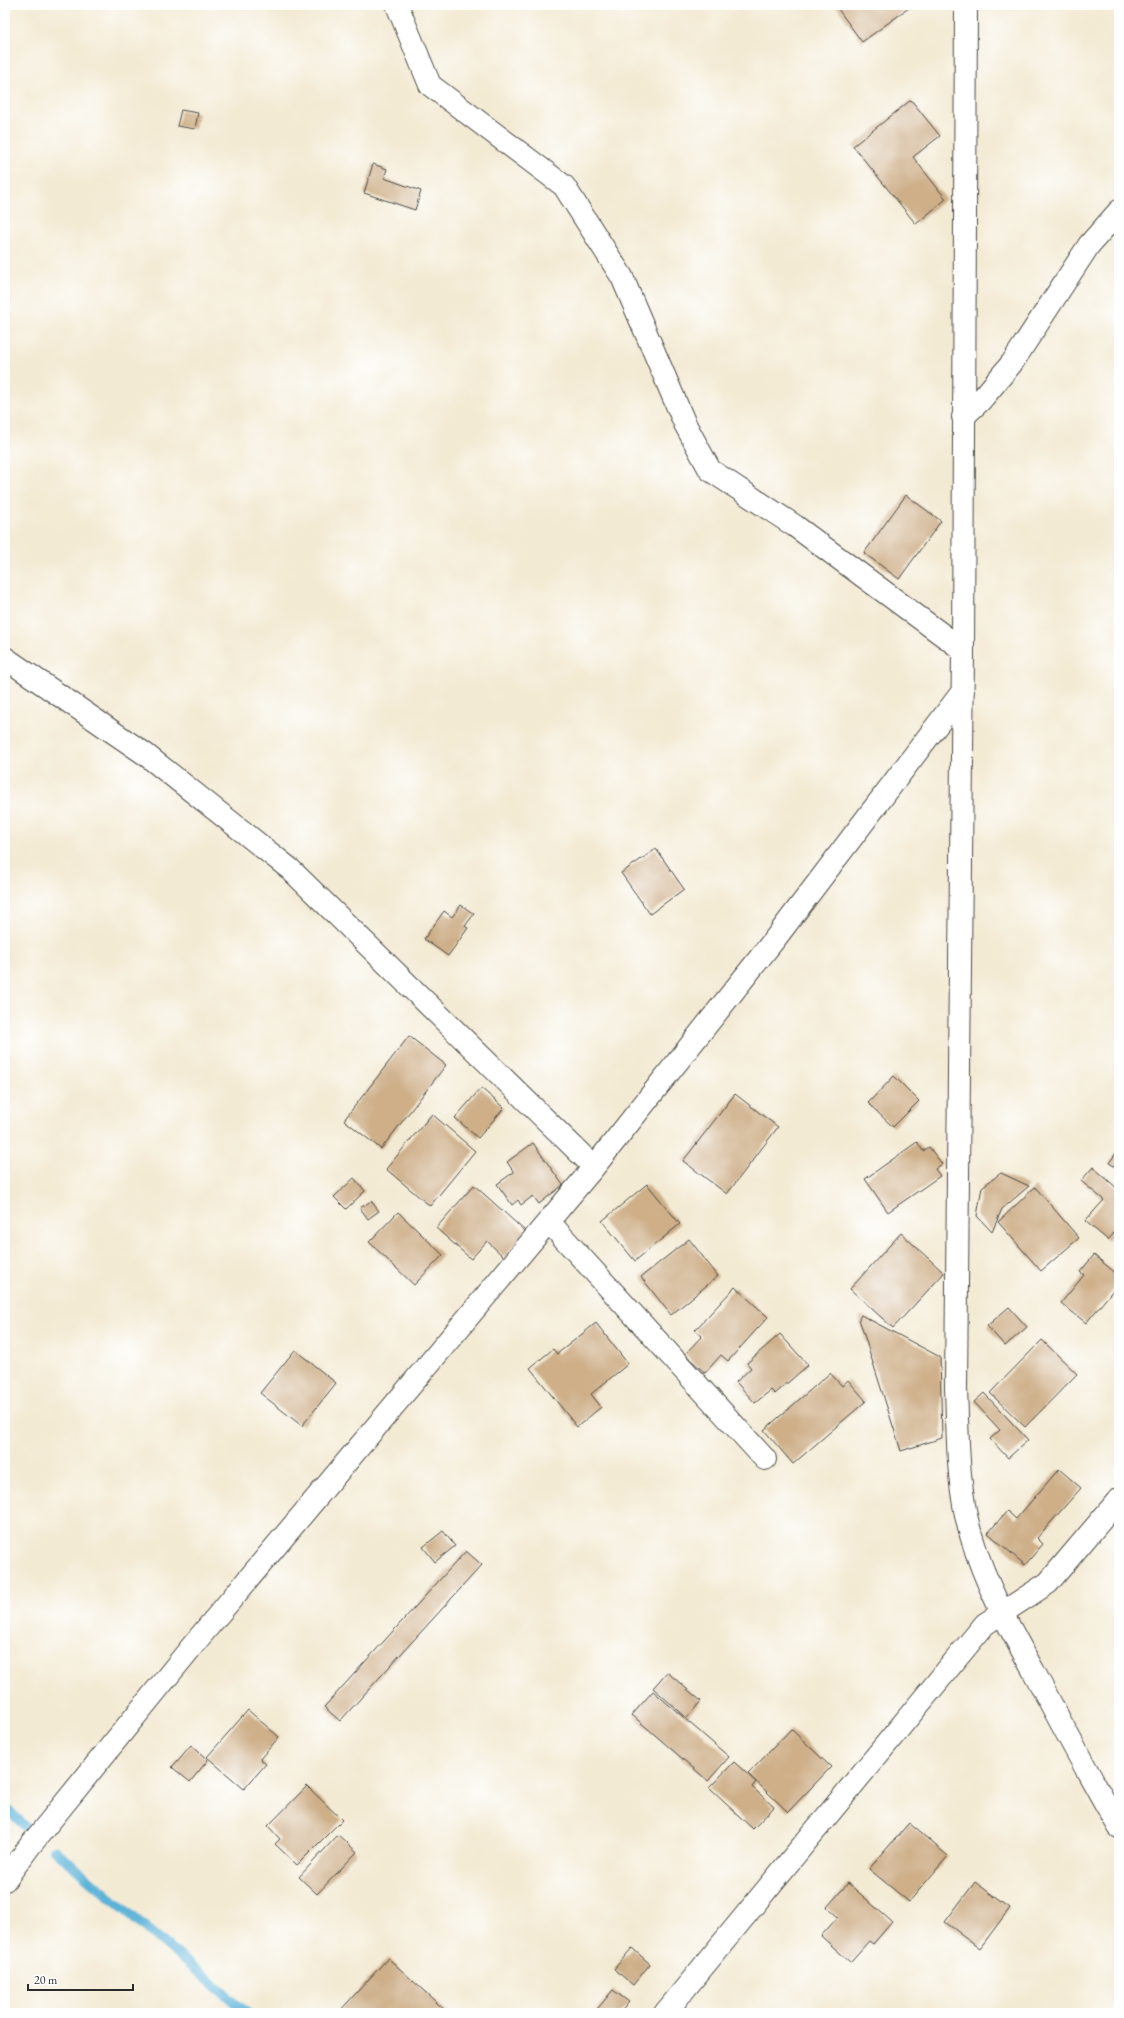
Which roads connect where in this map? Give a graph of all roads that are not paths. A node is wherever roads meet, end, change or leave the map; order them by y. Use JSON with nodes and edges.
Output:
{"nodes":[{"id":1,"x":398,"y":5,"type":"edge"},
{"id":2,"x":966,"y":5,"type":"edge"},
{"id":3,"x":1119,"y":211,"type":"edge"},
{"id":4,"x":963,"y":417,"type":"junction"},
{"id":5,"x":963,"y":650,"type":"junction"},
{"id":6,"x":5,"y":658,"type":"edge"},
{"id":7,"x":963,"y":691,"type":"junction"},
{"id":8,"x":594,"y":1167,"type":"junction"},
{"id":9,"x":549,"y":1222,"type":"junction"},
{"id":10,"x":765,"y":1459,"type":"dead end"},
{"id":11,"x":1119,"y":1499,"type":"edge"},
{"id":12,"x":1002,"y":1612,"type":"junction"},
{"id":13,"x":1119,"y":1828,"type":"edge"},
{"id":14,"x":5,"y":1880,"type":"edge"},
{"id":15,"x":665,"y":2013,"type":"edge"}],
"edges":[{"from":1,"to":5,"type":"street"},
{"from":2,"to":4,"type":"street"},
{"from":3,"to":4,"type":"street"},
{"from":4,"to":5,"type":"street"},
{"from":5,"to":7,"type":"street"},
{"from":6,"to":8,"type":"street"},
{"from":7,"to":8,"type":"street"},
{"from":7,"to":12,"type":"street"},
{"from":8,"to":9,"type":"street"},
{"from":9,"to":10,"type":"street"},
{"from":9,"to":14,"type":"street"},
{"from":11,"to":12,"type":"street"},
{"from":12,"to":13,"type":"street"},
{"from":12,"to":15,"type":"street"}]}
